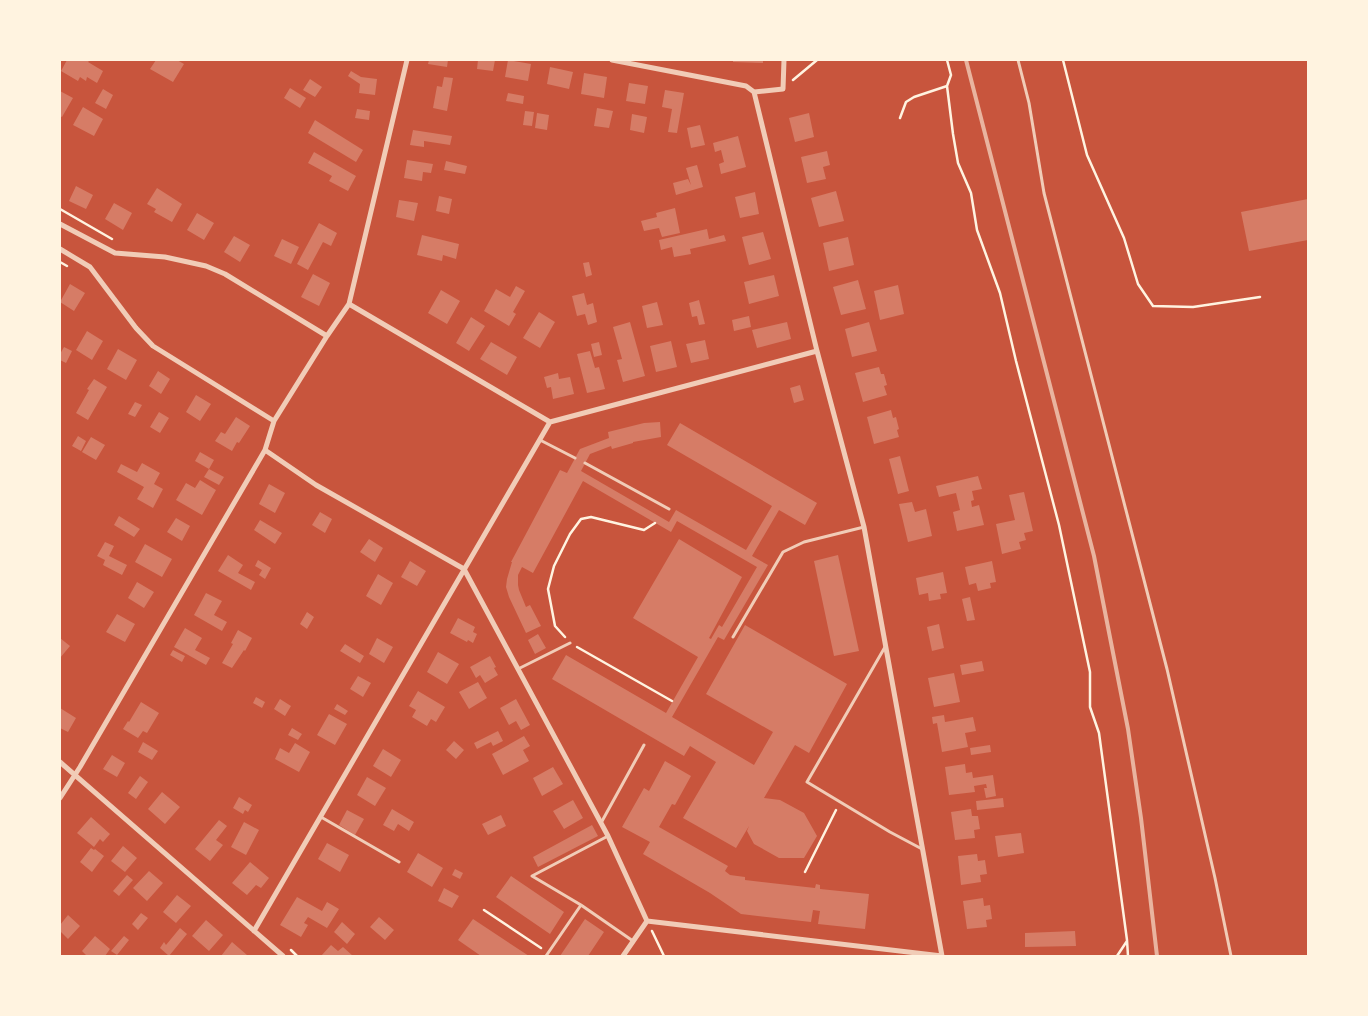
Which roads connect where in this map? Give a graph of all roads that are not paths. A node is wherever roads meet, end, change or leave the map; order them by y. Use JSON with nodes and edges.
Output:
{"nodes":[{"id":1,"x":407,"y":60,"type":"edge"},
{"id":2,"x":612,"y":60,"type":"edge"},
{"id":3,"x":784,"y":60,"type":"edge"},
{"id":4,"x":1018,"y":60,"type":"edge"},
{"id":5,"x":754,"y":92,"type":"junction"},
{"id":6,"x":60,"y":224,"type":"edge"},
{"id":7,"x":60,"y":250,"type":"edge"},
{"id":8,"x":349,"y":304,"type":"junction"},
{"id":9,"x":326,"y":336,"type":"junction"},
{"id":10,"x":817,"y":351,"type":"junction"},
{"id":11,"x":274,"y":421,"type":"junction"},
{"id":12,"x":550,"y":422,"type":"junction"},
{"id":13,"x":540,"y":440,"type":"junction"},
{"id":14,"x":265,"y":450,"type":"junction"},
{"id":15,"x":575,"y":458,"type":"dead end"},
{"id":16,"x":585,"y":463,"type":"dead end"},
{"id":17,"x":668,"y":509,"type":"dead end"},
{"id":18,"x":864,"y":527,"type":"junction"},
{"id":19,"x":464,"y":569,"type":"junction"},
{"id":20,"x":734,"y":637,"type":"dead end"},
{"id":21,"x":570,"y":642,"type":"road end"},
{"id":22,"x":886,"y":645,"type":"junction"},
{"id":23,"x":518,"y":669,"type":"junction"},
{"id":24,"x":644,"y":745,"type":"dead end"},
{"id":25,"x":60,"y":762,"type":"edge"},
{"id":26,"x":75,"y":775,"type":"junction"},
{"id":27,"x":60,"y":798,"type":"edge"},
{"id":28,"x":321,"y":817,"type":"junction"},
{"id":29,"x":600,"y":823,"type":"junction"},
{"id":30,"x":608,"y":836,"type":"junction"},
{"id":31,"x":922,"y":849,"type":"junction"},
{"id":32,"x":398,"y":862,"type":"dead end"},
{"id":33,"x":581,"y":905,"type":"junction"},
{"id":34,"x":647,"y":921,"type":"junction"},
{"id":35,"x":254,"y":931,"type":"junction"},
{"id":36,"x":633,"y":941,"type":"junction"},
{"id":37,"x":547,"y":954,"type":"edge"},
{"id":38,"x":283,"y":956,"type":"edge"},
{"id":39,"x":622,"y":956,"type":"edge"},
{"id":40,"x":942,"y":956,"type":"edge"},
{"id":41,"x":1231,"y":956,"type":"edge"}],
"edges":[{"from":1,"to":8,"type":"street"},
{"from":2,"to":5,"type":"street"},
{"from":3,"to":5,"type":"street"},
{"from":4,"to":41,"type":"lane"},
{"from":5,"to":10,"type":"street"},
{"from":6,"to":9,"type":"street"},
{"from":7,"to":11,"type":"street"},
{"from":8,"to":9,"type":"street"},
{"from":8,"to":12,"type":"street"},
{"from":9,"to":11,"type":"street"},
{"from":10,"to":12,"type":"street"},
{"from":10,"to":18,"type":"street"},
{"from":11,"to":14,"type":"street"},
{"from":12,"to":13,"type":"street"},
{"from":13,"to":15,"type":"lane"},
{"from":13,"to":19,"type":"street"},
{"from":14,"to":19,"type":"street"},
{"from":14,"to":26,"type":"street"},
{"from":16,"to":17,"type":"lane"},
{"from":18,"to":20,"type":"lane"},
{"from":18,"to":22,"type":"street"},
{"from":19,"to":23,"type":"street"},
{"from":19,"to":28,"type":"street"},
{"from":21,"to":23,"type":"lane"},
{"from":22,"to":31,"type":"street"},
{"from":22,"to":31,"type":"lane"},
{"from":23,"to":29,"type":"street"},
{"from":24,"to":29,"type":"lane"},
{"from":25,"to":26,"type":"street"},
{"from":26,"to":27,"type":"street"},
{"from":26,"to":35,"type":"street"},
{"from":28,"to":32,"type":"lane"},
{"from":28,"to":35,"type":"street"},
{"from":29,"to":30,"type":"street"},
{"from":30,"to":33,"type":"lane"},
{"from":30,"to":34,"type":"street"},
{"from":31,"to":40,"type":"street"},
{"from":33,"to":36,"type":"lane"},
{"from":33,"to":37,"type":"lane"},
{"from":34,"to":36,"type":"street"},
{"from":34,"to":40,"type":"street"},
{"from":35,"to":38,"type":"street"},
{"from":36,"to":39,"type":"street"}]}
